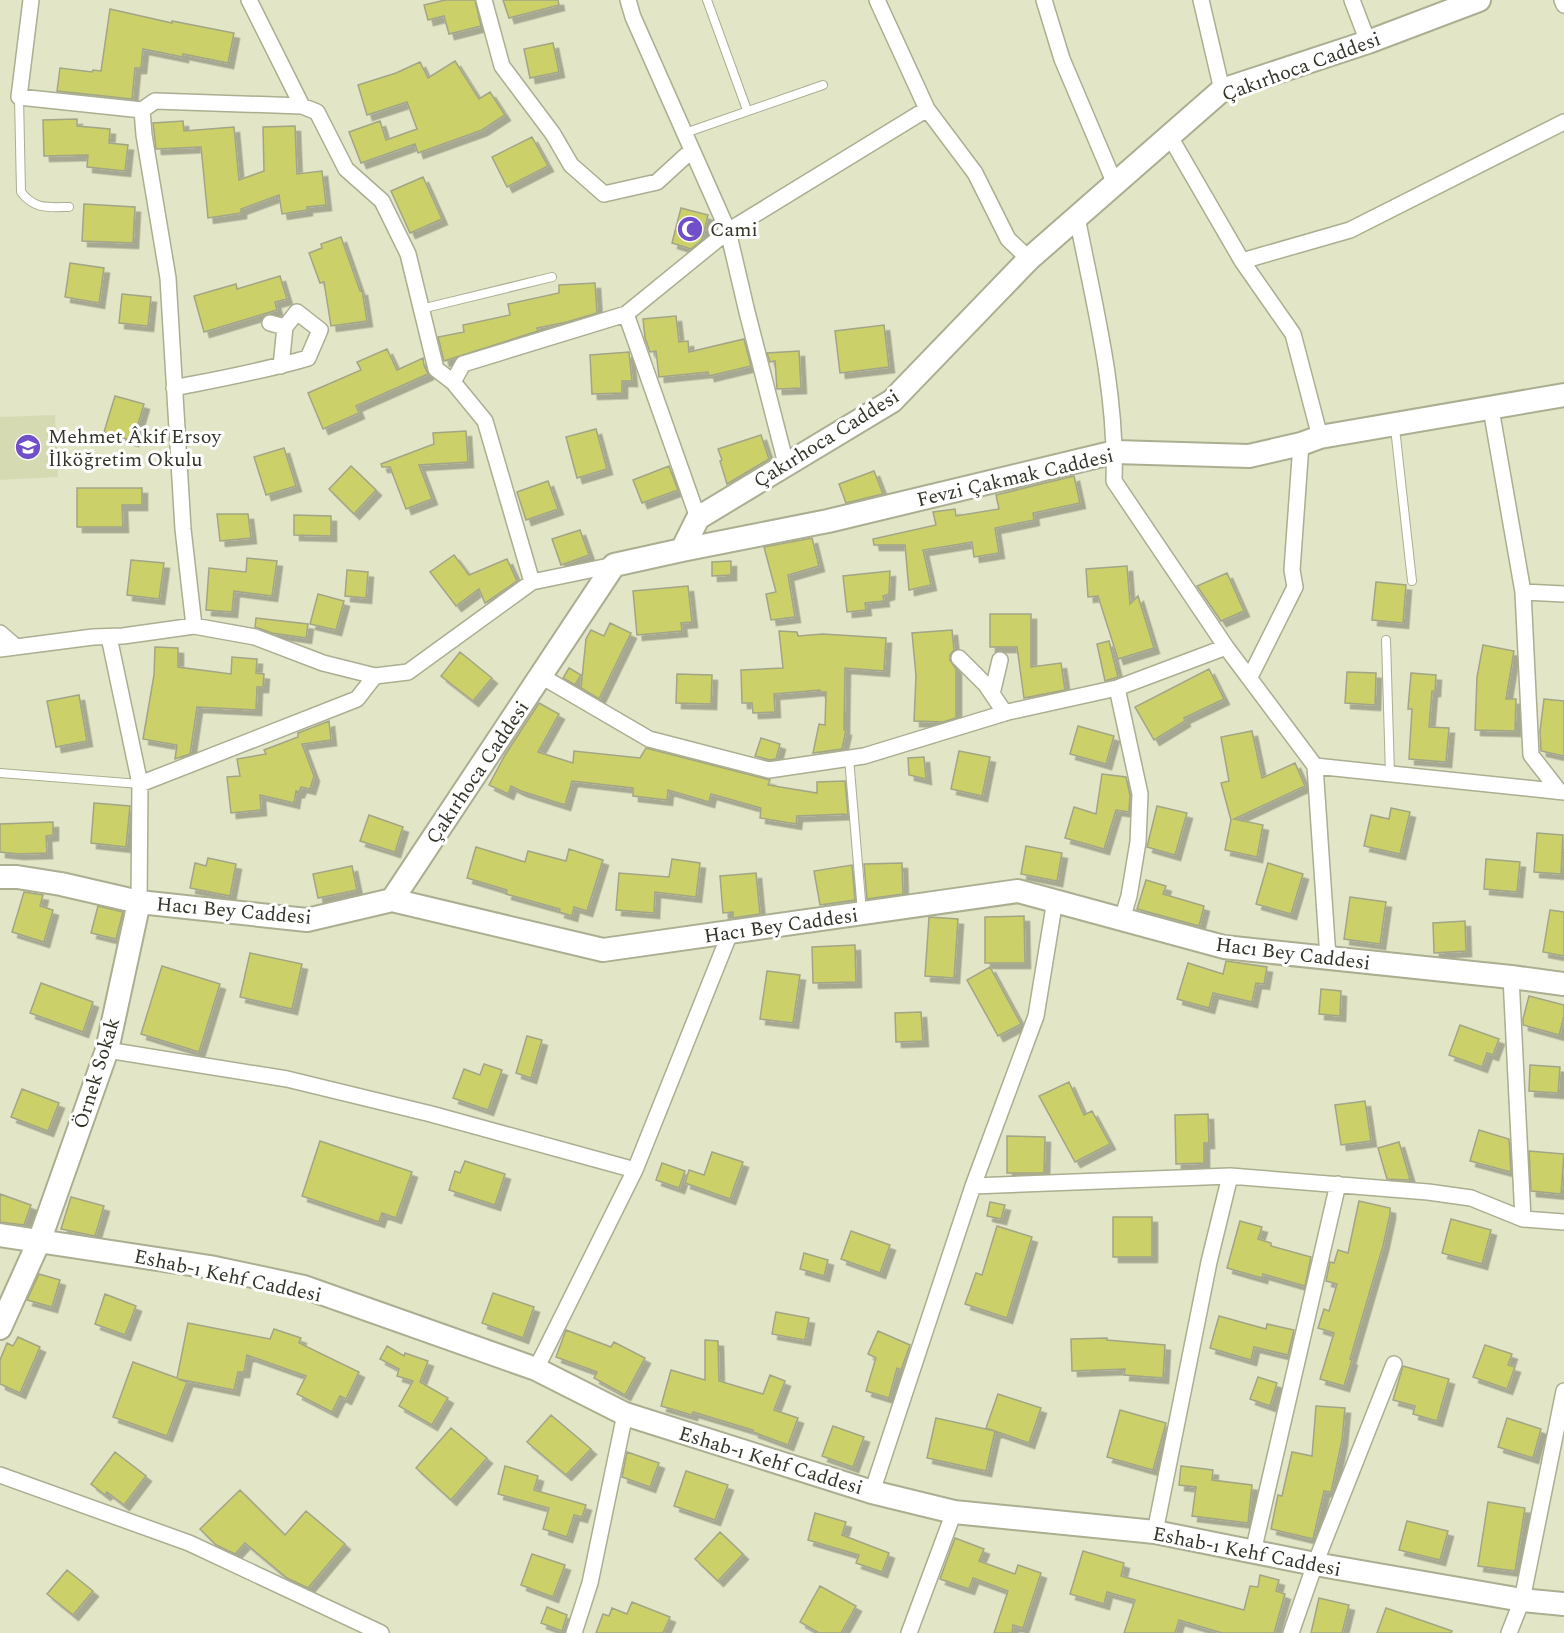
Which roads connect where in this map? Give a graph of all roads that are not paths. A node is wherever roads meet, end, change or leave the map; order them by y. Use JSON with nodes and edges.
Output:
{"nodes":[{"id":1,"x":31,"y":0,"type":"edge"},
{"id":2,"x":249,"y":0,"type":"edge"},
{"id":3,"x":484,"y":0,"type":"edge"},
{"id":4,"x":628,"y":0,"type":"edge"},
{"id":5,"x":707,"y":0,"type":"edge"},
{"id":6,"x":877,"y":0,"type":"edge"},
{"id":7,"x":1044,"y":0,"type":"edge"},
{"id":8,"x":1201,"y":0,"type":"edge"},
{"id":9,"x":1352,"y":0,"type":"edge"},
{"id":10,"x":1479,"y":0,"type":"edge"},
{"id":11,"x":1562,"y":0,"type":"edge"},
{"id":12,"x":1564,"y":5,"type":"edge"},
{"id":13,"x":1368,"y":42,"type":"junction"},
{"id":14,"x":823,"y":85,"type":"dead end"},
{"id":15,"x":1222,"y":90,"type":"junction"},
{"id":16,"x":19,"y":97,"type":"junction"},
{"id":17,"x":302,"y":106,"type":"junction"},
{"id":18,"x":927,"y":109,"type":"junction"},
{"id":19,"x":142,"y":110,"type":"junction"},
{"id":20,"x":747,"y":110,"type":"junction"},
{"id":21,"x":1564,"y":122,"type":"edge"},
{"id":22,"x":685,"y":133,"type":"junction"},
{"id":23,"x":1169,"y":135,"type":"junction"},
{"id":24,"x":692,"y":150,"type":"junction"},
{"id":25,"x":1115,"y":184,"type":"junction"},
{"id":26,"x":69,"y":207,"type":"dead end"},
{"id":27,"x":1077,"y":217,"type":"junction"},
{"id":28,"x":728,"y":231,"type":"junction"},
{"id":29,"x":1029,"y":259,"type":"junction"},
{"id":30,"x":1242,"y":261,"type":"junction"},
{"id":31,"x":552,"y":277,"type":"dead end"},
{"id":32,"x":422,"y":309,"type":"junction"},
{"id":33,"x":626,"y":314,"type":"junction"},
{"id":34,"x":270,"y":323,"type":"dead end"},
{"id":35,"x":285,"y":327,"type":"junction"},
{"id":36,"x":281,"y":366,"type":"junction"},
{"id":37,"x":453,"y":382,"type":"junction"},
{"id":38,"x":174,"y":388,"type":"junction"},
{"id":39,"x":1564,"y":395,"type":"edge"},
{"id":40,"x":1491,"y":408,"type":"junction"},
{"id":41,"x":1394,"y":425,"type":"junction"},
{"id":42,"x":1310,"y":440,"type":"junction"},
{"id":43,"x":1115,"y":452,"type":"junction"},
{"id":44,"x":786,"y":464,"type":"junction"},
{"id":45,"x":698,"y":518,"type":"junction"},
{"id":46,"x":682,"y":550,"type":"junction"},
{"id":47,"x":614,"y":566,"type":"junction"},
{"id":48,"x":1412,"y":581,"type":"dead end"},
{"id":49,"x":532,"y":582,"type":"junction"},
{"id":50,"x":1523,"y":592,"type":"junction"},
{"id":51,"x":1564,"y":594,"type":"edge"},
{"id":52,"x":194,"y":626,"type":"junction"},
{"id":53,"x":0,"y":633,"type":"edge"},
{"id":54,"x":109,"y":637,"type":"junction"},
{"id":55,"x":1386,"y":640,"type":"dead end"},
{"id":56,"x":1226,"y":646,"type":"junction"},
{"id":57,"x":7,"y":647,"type":"edge"},
{"id":58,"x":959,"y":658,"type":"dead end"},
{"id":59,"x":1000,"y":660,"type":"dead end"},
{"id":60,"x":375,"y":676,"type":"junction"},
{"id":61,"x":542,"y":676,"type":"junction"},
{"id":62,"x":1250,"y":677,"type":"junction"},
{"id":63,"x":1117,"y":688,"type":"junction"},
{"id":64,"x":993,"y":694,"type":"junction"},
{"id":65,"x":1005,"y":713,"type":"junction"},
{"id":66,"x":849,"y":758,"type":"junction"},
{"id":67,"x":1315,"y":766,"type":"junction"},
{"id":68,"x":0,"y":773,"type":"edge"},
{"id":69,"x":1390,"y":774,"type":"junction"},
{"id":70,"x":140,"y":784,"type":"junction"},
{"id":71,"x":1562,"y":791,"type":"edge"},
{"id":72,"x":0,"y":877,"type":"edge"},
{"id":73,"x":392,"y":900,"type":"junction"},
{"id":74,"x":1055,"y":900,"type":"junction"},
{"id":75,"x":139,"y":902,"type":"junction"},
{"id":76,"x":862,"y":913,"type":"junction"},
{"id":77,"x":1122,"y":919,"type":"junction"},
{"id":78,"x":730,"y":933,"type":"junction"},
{"id":79,"x":1328,"y":958,"type":"junction"},
{"id":80,"x":1511,"y":977,"type":"junction"},
{"id":81,"x":1564,"y":984,"type":"edge"},
{"id":82,"x":107,"y":1050,"type":"junction"},
{"id":83,"x":635,"y":1170,"type":"junction"},
{"id":84,"x":1230,"y":1176,"type":"junction"},
{"id":85,"x":1338,"y":1184,"type":"junction"},
{"id":86,"x":973,"y":1186,"type":"junction"},
{"id":87,"x":1523,"y":1219,"type":"junction"},
{"id":88,"x":1564,"y":1222,"type":"edge"},
{"id":89,"x":0,"y":1235,"type":"edge"},
{"id":90,"x":40,"y":1239,"type":"junction"},
{"id":91,"x":0,"y":1328,"type":"edge"},
{"id":92,"x":1394,"y":1364,"type":"dead end"},
{"id":93,"x":536,"y":1369,"type":"junction"},
{"id":94,"x":1564,"y":1390,"type":"edge"},
{"id":95,"x":625,"y":1414,"type":"junction"},
{"id":96,"x":0,"y":1475,"type":"edge"},
{"id":97,"x":872,"y":1491,"type":"junction"},
{"id":98,"x":954,"y":1512,"type":"junction"},
{"id":99,"x":1155,"y":1532,"type":"junction"},
{"id":100,"x":1253,"y":1552,"type":"junction"},
{"id":101,"x":1315,"y":1564,"type":"junction"},
{"id":102,"x":1522,"y":1600,"type":"junction"},
{"id":103,"x":1564,"y":1604,"type":"edge"},
{"id":104,"x":381,"y":1633,"type":"edge"},
{"id":105,"x":574,"y":1633,"type":"edge"},
{"id":106,"x":909,"y":1633,"type":"edge"},
{"id":107,"x":1291,"y":1633,"type":"edge"},
{"id":108,"x":1509,"y":1633,"type":"edge"}],
"edges":[{"from":1,"to":16,"type":"street"},
{"from":2,"to":17,"type":"street"},
{"from":3,"to":24,"type":"street"},
{"from":4,"to":22,"type":"street"},
{"from":5,"to":20,"type":"lane"},
{"from":6,"to":18,"type":"street"},
{"from":7,"to":25,"type":"street"},
{"from":8,"to":15,"type":"street"},
{"from":9,"to":13,"type":"street"},
{"from":10,"to":13,"type":"street","name":"Çakırhoca Caddesi"},
{"from":11,"to":12,"type":"street"},
{"from":13,"to":15,"type":"street","name":"Çakırhoca Caddesi"},
{"from":14,"to":20,"type":"lane"},
{"from":15,"to":23,"type":"street","name":"Çakırhoca Caddesi"},
{"from":16,"to":19,"type":"street"},
{"from":16,"to":26,"type":"lane"},
{"from":17,"to":19,"type":"street"},
{"from":17,"to":32,"type":"street"},
{"from":18,"to":28,"type":"street"},
{"from":18,"to":29,"type":"street"},
{"from":19,"to":38,"type":"street"},
{"from":20,"to":22,"type":"lane"},
{"from":21,"to":30,"type":"street"},
{"from":22,"to":24,"type":"street"},
{"from":23,"to":25,"type":"street","name":"Çakırhoca Caddesi"},
{"from":23,"to":30,"type":"street"},
{"from":24,"to":28,"type":"street"},
{"from":25,"to":27,"type":"street","name":"Çakırhoca Caddesi"},
{"from":27,"to":29,"type":"street","name":"Çakırhoca Caddesi"},
{"from":27,"to":43,"type":"street"},
{"from":28,"to":33,"type":"street"},
{"from":28,"to":44,"type":"street"},
{"from":29,"to":44,"type":"street","name":"Çakırhoca Caddesi"},
{"from":30,"to":42,"type":"street"},
{"from":31,"to":32,"type":"lane"},
{"from":32,"to":37,"type":"street"},
{"from":33,"to":37,"type":"street"},
{"from":33,"to":45,"type":"street"},
{"from":34,"to":35,"type":"street"},
{"from":35,"to":36,"type":"street"},
{"from":35,"to":36,"type":"street"},
{"from":36,"to":38,"type":"street"},
{"from":37,"to":49,"type":"street"},
{"from":38,"to":52,"type":"street"},
{"from":39,"to":40,"type":"street","name":"Fevzi Çakmak Caddesi"},
{"from":40,"to":41,"type":"street","name":"Fevzi Çakmak Caddesi"},
{"from":40,"to":50,"type":"street"},
{"from":41,"to":42,"type":"street","name":"Fevzi Çakmak Caddesi"},
{"from":41,"to":48,"type":"lane"},
{"from":42,"to":43,"type":"street","name":"Fevzi Çakmak Caddesi"},
{"from":42,"to":62,"type":"street"},
{"from":43,"to":46,"type":"street","name":"Fevzi Çakmak Caddesi"},
{"from":43,"to":56,"type":"street"},
{"from":44,"to":45,"type":"street","name":"Çakırhoca Caddesi"},
{"from":45,"to":46,"type":"street"},
{"from":46,"to":47,"type":"street"},
{"from":47,"to":49,"type":"street"},
{"from":47,"to":61,"type":"street","name":"Çakırhoca Caddesi"},
{"from":49,"to":60,"type":"street"},
{"from":50,"to":51,"type":"street"},
{"from":50,"to":71,"type":"street"},
{"from":52,"to":54,"type":"street"},
{"from":52,"to":60,"type":"street"},
{"from":53,"to":57,"type":"street"},
{"from":54,"to":57,"type":"street"},
{"from":54,"to":70,"type":"street"},
{"from":55,"to":69,"type":"lane"},
{"from":56,"to":62,"type":"street"},
{"from":56,"to":63,"type":"street"},
{"from":58,"to":64,"type":"street"},
{"from":59,"to":64,"type":"street"},
{"from":60,"to":70,"type":"street"},
{"from":61,"to":66,"type":"street"},
{"from":61,"to":73,"type":"street","name":"Çakırhoca Caddesi"},
{"from":62,"to":67,"type":"street"},
{"from":63,"to":65,"type":"street"},
{"from":63,"to":77,"type":"street"},
{"from":64,"to":65,"type":"street"},
{"from":65,"to":66,"type":"street"},
{"from":66,"to":76,"type":"lane"},
{"from":67,"to":69,"type":"street"},
{"from":67,"to":79,"type":"street"},
{"from":68,"to":70,"type":"lane"},
{"from":69,"to":71,"type":"street"},
{"from":70,"to":75,"type":"street"},
{"from":72,"to":75,"type":"street","name":"Hacı Bey Caddesi"},
{"from":73,"to":75,"type":"street","name":"Hacı Bey Caddesi"},
{"from":73,"to":78,"type":"street","name":"Hacı Bey Caddesi"},
{"from":74,"to":76,"type":"street","name":"Hacı Bey Caddesi"},
{"from":74,"to":77,"type":"street","name":"Hacı Bey Caddesi"},
{"from":74,"to":86,"type":"street"},
{"from":75,"to":82,"type":"street","name":"Örnek Sokak"},
{"from":76,"to":78,"type":"street","name":"Hacı Bey Caddesi"},
{"from":77,"to":79,"type":"street","name":"Hacı Bey Caddesi"},
{"from":78,"to":83,"type":"street"},
{"from":79,"to":80,"type":"street","name":"Hacı Bey Caddesi"},
{"from":80,"to":81,"type":"street","name":"Hacı Bey Caddesi"},
{"from":80,"to":87,"type":"street"},
{"from":82,"to":83,"type":"street"},
{"from":82,"to":90,"type":"street","name":"Örnek Sokak"},
{"from":83,"to":93,"type":"street"},
{"from":84,"to":85,"type":"street"},
{"from":84,"to":86,"type":"street"},
{"from":84,"to":99,"type":"street"},
{"from":85,"to":87,"type":"street"},
{"from":85,"to":100,"type":"street"},
{"from":86,"to":97,"type":"street"},
{"from":87,"to":88,"type":"street"},
{"from":89,"to":90,"type":"street","name":"Eshab-ı Kehf Caddesi"},
{"from":90,"to":91,"type":"street","name":"Örnek Sokak"},
{"from":90,"to":93,"type":"street","name":"Eshab-ı Kehf Caddesi"},
{"from":92,"to":101,"type":"street"},
{"from":93,"to":95,"type":"street","name":"Eshab-ı Kehf Caddesi"},
{"from":94,"to":102,"type":"street"},
{"from":95,"to":97,"type":"street","name":"Eshab-ı Kehf Caddesi"},
{"from":95,"to":105,"type":"street"},
{"from":96,"to":104,"type":"street"},
{"from":97,"to":98,"type":"street","name":"Eshab-ı Kehf Caddesi"},
{"from":98,"to":99,"type":"street","name":"Eshab-ı Kehf Caddesi"},
{"from":98,"to":106,"type":"street"},
{"from":99,"to":100,"type":"street","name":"Eshab-ı Kehf Caddesi"},
{"from":100,"to":101,"type":"street","name":"Eshab-ı Kehf Caddesi"},
{"from":101,"to":102,"type":"street","name":"Eshab-ı Kehf Caddesi"},
{"from":101,"to":107,"type":"street"},
{"from":102,"to":103,"type":"street","name":"Eshab-ı Kehf Caddesi"},
{"from":102,"to":108,"type":"street"}]}
